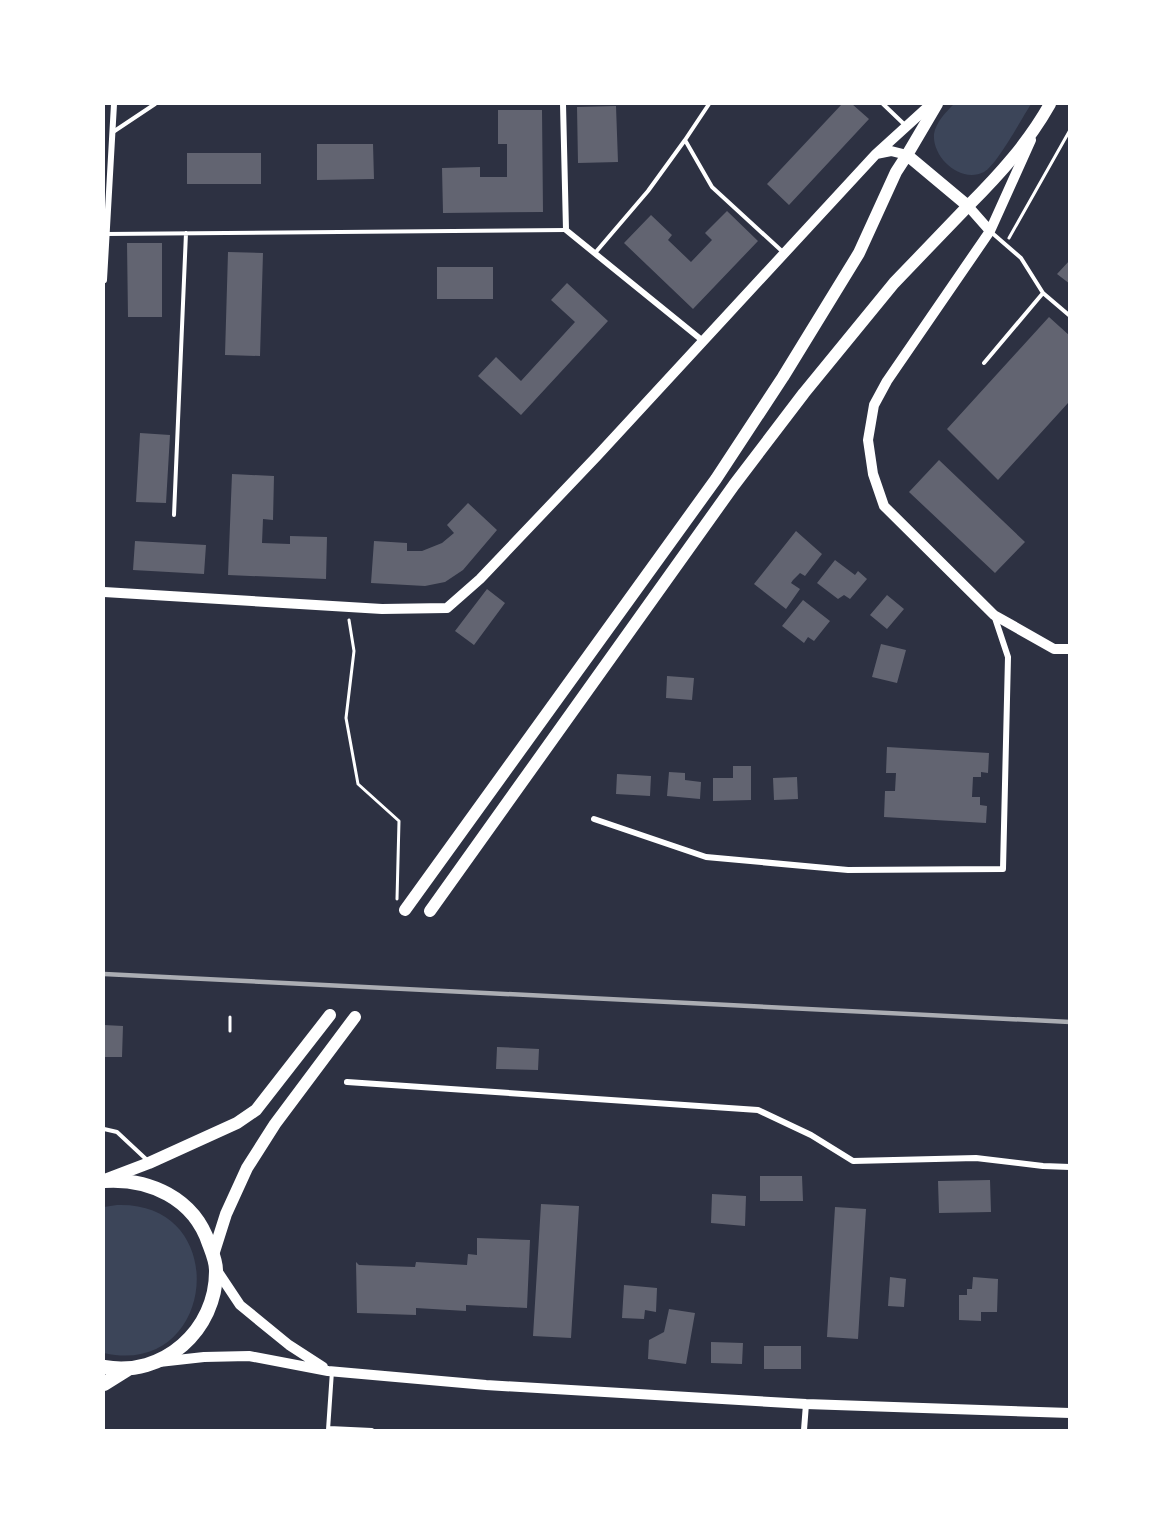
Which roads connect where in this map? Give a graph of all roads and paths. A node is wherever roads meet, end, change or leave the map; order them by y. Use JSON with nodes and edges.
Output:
{"nodes":[{"id":1,"x":114,"y":104,"type":"edge"},
{"id":2,"x":155,"y":104,"type":"edge"},
{"id":3,"x":563,"y":104,"type":"edge"},
{"id":4,"x":709,"y":104,"type":"edge"},
{"id":5,"x":883,"y":104,"type":"edge"},
{"id":6,"x":931,"y":104,"type":"edge"},
{"id":7,"x":937,"y":104,"type":"edge"},
{"id":8,"x":1050,"y":104,"type":"edge"},
{"id":9,"x":906,"y":126,"type":"junction"},
{"id":10,"x":1070,"y":130,"type":"edge"},
{"id":11,"x":1034,"y":132,"type":"junction"},
{"id":12,"x":112,"y":133,"type":"junction"},
{"id":13,"x":685,"y":140,"type":"junction"},
{"id":14,"x":876,"y":154,"type":"junction"},
{"id":15,"x":907,"y":155,"type":"junction"},
{"id":16,"x":968,"y":206,"type":"junction"},
{"id":17,"x":566,"y":230,"type":"junction"},
{"id":18,"x":990,"y":231,"type":"junction"},
{"id":19,"x":186,"y":233,"type":"junction"},
{"id":20,"x":106,"y":234,"type":"junction"},
{"id":21,"x":1005,"y":245,"type":"junction"},
{"id":22,"x":594,"y":253,"type":"junction"},
{"id":23,"x":784,"y":253,"type":"junction"},
{"id":24,"x":104,"y":280,"type":"edge"},
{"id":25,"x":1043,"y":293,"type":"junction"},
{"id":26,"x":1070,"y":316,"type":"edge"},
{"id":27,"x":703,"y":341,"type":"junction"},
{"id":28,"x":984,"y":363,"type":"dead end"},
{"id":29,"x":174,"y":515,"type":"dead end"},
{"id":30,"x":104,"y":592,"type":"edge"},
{"id":31,"x":346,"y":606,"type":"junction"},
{"id":32,"x":994,"y":615,"type":"junction"},
{"id":33,"x":1070,"y":649,"type":"edge"},
{"id":34,"x":594,"y":819,"type":"dead end"},
{"id":35,"x":397,"y":893,"type":"dead end"},
{"id":36,"x":405,"y":910,"type":"dead end"},
{"id":37,"x":430,"y":911,"type":"dead end"},
{"id":38,"x":330,"y":1015,"type":"dead end"},
{"id":39,"x":230,"y":1017,"type":"dead end"},
{"id":40,"x":355,"y":1017,"type":"dead end"},
{"id":41,"x":230,"y":1031,"type":"dead end"},
{"id":42,"x":347,"y":1082,"type":"dead end"},
{"id":43,"x":104,"y":1129,"type":"edge"},
{"id":44,"x":150,"y":1163,"type":"junction"},
{"id":45,"x":1070,"y":1167,"type":"edge"},
{"id":46,"x":104,"y":1181,"type":"edge"},
{"id":47,"x":214,"y":1262,"type":"junction"},
{"id":48,"x":156,"y":1362,"type":"junction"},
{"id":49,"x":104,"y":1367,"type":"edge"},
{"id":50,"x":128,"y":1369,"type":"junction"},
{"id":51,"x":330,"y":1371,"type":"junction"},
{"id":52,"x":104,"y":1384,"type":"edge"},
{"id":53,"x":806,"y":1404,"type":"junction"},
{"id":54,"x":1070,"y":1413,"type":"edge"},
{"id":55,"x":328,"y":1429,"type":"edge"},
{"id":56,"x":372,"y":1431,"type":"edge"},
{"id":57,"x":804,"y":1431,"type":"edge"}],
"edges":[{"from":1,"to":12,"type":"street"},
{"from":2,"to":12,"type":"lane"},
{"from":3,"to":17,"type":"street"},
{"from":4,"to":13,"type":"lane"},
{"from":5,"to":9,"type":"lane"},
{"from":6,"to":9,"type":"street"},
{"from":7,"to":15,"type":"main road"},
{"from":8,"to":11,"type":"main road"},
{"from":9,"to":14,"type":"street"},
{"from":10,"to":21,"type":"path"},
{"from":11,"to":16,"type":"main road"},
{"from":11,"to":18,"type":"street"},
{"from":12,"to":20,"type":"street"},
{"from":13,"to":22,"type":"lane"},
{"from":13,"to":23,"type":"lane"},
{"from":14,"to":15,"type":"street"},
{"from":14,"to":23,"type":"street"},
{"from":15,"to":16,"type":"main road"},
{"from":15,"to":36,"type":"main road"},
{"from":16,"to":18,"type":"street"},
{"from":16,"to":37,"type":"main road"},
{"from":17,"to":19,"type":"lane"},
{"from":17,"to":22,"type":"street"},
{"from":18,"to":21,"type":"lane"},
{"from":18,"to":32,"type":"street"},
{"from":19,"to":20,"type":"lane"},
{"from":19,"to":29,"type":"lane"},
{"from":20,"to":24,"type":"street"},
{"from":21,"to":25,"type":"lane"},
{"from":22,"to":27,"type":"street"},
{"from":23,"to":27,"type":"street"},
{"from":25,"to":26,"type":"lane"},
{"from":25,"to":28,"type":"lane"},
{"from":27,"to":31,"type":"street"},
{"from":30,"to":31,"type":"street"},
{"from":31,"to":35,"type":"path"},
{"from":32,"to":33,"type":"street"},
{"from":32,"to":34,"type":"street"},
{"from":38,"to":44,"type":"main road"},
{"from":39,"to":41,"type":"path"},
{"from":40,"to":47,"type":"main road"},
{"from":42,"to":45,"type":"street"},
{"from":43,"to":44,"type":"lane"},
{"from":44,"to":46,"type":"main road"},
{"from":46,"to":47,"type":"main road"},
{"from":47,"to":48,"type":"main road"},
{"from":47,"to":51,"type":"street"},
{"from":48,"to":50,"type":"main road"},
{"from":48,"to":51,"type":"street"},
{"from":49,"to":50,"type":"main road"},
{"from":50,"to":52,"type":"main road"},
{"from":51,"to":53,"type":"street"},
{"from":51,"to":55,"type":"lane"},
{"from":53,"to":54,"type":"street"},
{"from":53,"to":57,"type":"street"},
{"from":55,"to":56,"type":"lane"}]}
